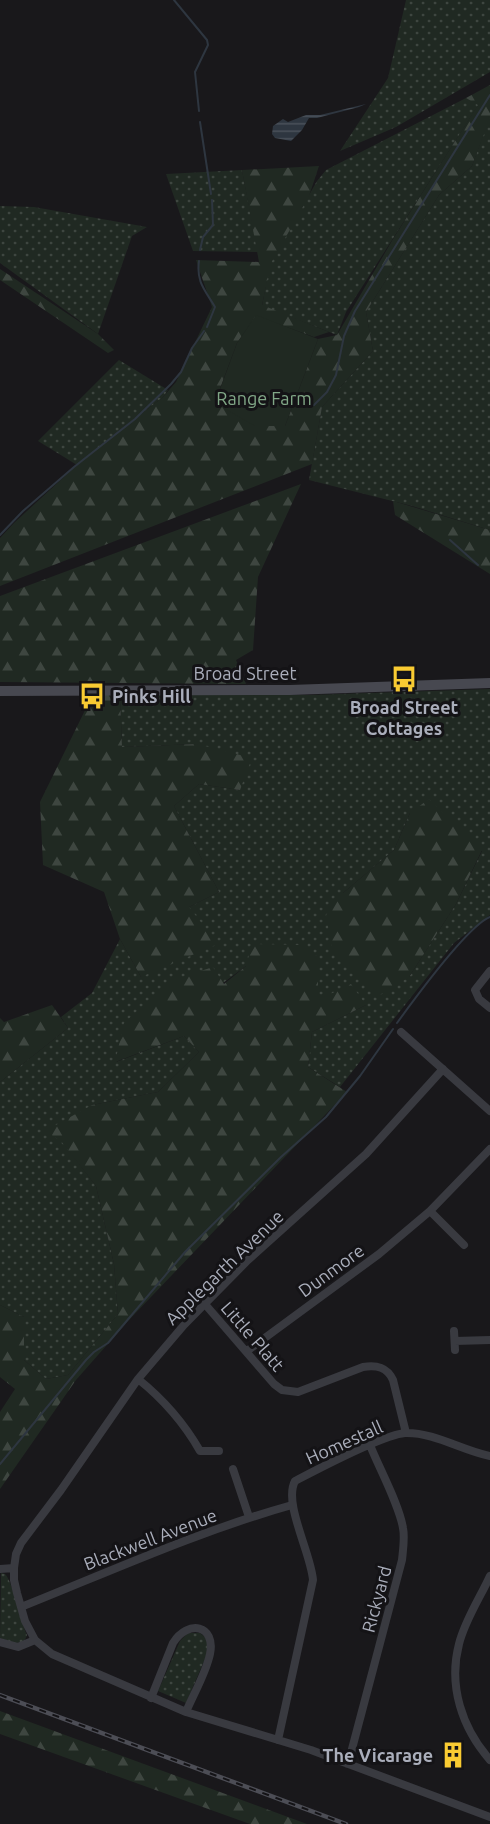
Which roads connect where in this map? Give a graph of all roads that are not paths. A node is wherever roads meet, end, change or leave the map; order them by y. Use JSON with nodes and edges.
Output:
{"nodes":[{"id":1,"x":490,"y":683,"type":"edge"},
{"id":2,"x":0,"y":691,"type":"edge"},
{"id":3,"x":490,"y":971,"type":"edge"},
{"id":4,"x":490,"y":1008,"type":"edge"},
{"id":5,"x":401,"y":1032,"type":"dead end"},
{"id":6,"x":443,"y":1069,"type":"junction"},
{"id":7,"x":490,"y":1111,"type":"edge"},
{"id":8,"x":490,"y":1149,"type":"edge"},
{"id":9,"x":430,"y":1211,"type":"junction"},
{"id":10,"x":465,"y":1246,"type":"dead end"},
{"id":11,"x":204,"y":1303,"type":"junction"},
{"id":12,"x":454,"y":1331,"type":"dead end"},
{"id":13,"x":490,"y":1340,"type":"edge"},
{"id":14,"x":455,"y":1341,"type":"junction"},
{"id":15,"x":455,"y":1350,"type":"dead end"},
{"id":16,"x":247,"y":1351,"type":"junction"},
{"id":17,"x":138,"y":1379,"type":"junction"},
{"id":18,"x":406,"y":1433,"type":"junction"},
{"id":19,"x":370,"y":1445,"type":"junction"},
{"id":20,"x":219,"y":1451,"type":"dead end"},
{"id":21,"x":200,"y":1452,"type":"junction"},
{"id":22,"x":490,"y":1456,"type":"edge"},
{"id":23,"x":193,"y":1459,"type":"dead end"},
{"id":24,"x":233,"y":1469,"type":"dead end"},
{"id":25,"x":292,"y":1505,"type":"junction"},
{"id":26,"x":249,"y":1517,"type":"junction"},
{"id":27,"x":14,"y":1568,"type":"junction"},
{"id":28,"x":0,"y":1569,"type":"edge"},
{"id":29,"x":490,"y":1576,"type":"edge"},
{"id":30,"x":21,"y":1606,"type":"junction"},
{"id":31,"x":35,"y":1640,"type":"junction"},
{"id":32,"x":0,"y":1642,"type":"edge"},
{"id":33,"x":151,"y":1698,"type":"junction"},
{"id":34,"x":186,"y":1712,"type":"junction"},
{"id":35,"x":278,"y":1740,"type":"junction"},
{"id":36,"x":490,"y":1760,"type":"edge"},
{"id":37,"x":348,"y":1764,"type":"junction"},
{"id":38,"x":490,"y":1817,"type":"edge"}],
"edges":[{"from":1,"to":2,"type":"street","name":"Broad Street"},
{"from":3,"to":4,"type":"street"},
{"from":5,"to":6,"type":"street"},
{"from":6,"to":7,"type":"street"},
{"from":6,"to":11,"type":"street","name":"Applegarth Avenue"},
{"from":8,"to":9,"type":"street","name":"Dunmore"},
{"from":9,"to":10,"type":"street"},
{"from":9,"to":16,"type":"street","name":"Dunmore"},
{"from":11,"to":16,"type":"street","name":"Little Platt"},
{"from":11,"to":17,"type":"street","name":"Applegarth Avenue"},
{"from":12,"to":14,"type":"street"},
{"from":13,"to":14,"type":"street"},
{"from":14,"to":15,"type":"street"},
{"from":16,"to":18,"type":"street","name":"Little Platt"},
{"from":17,"to":21,"type":"street"},
{"from":17,"to":27,"type":"street","name":"Applegarth Avenue"},
{"from":18,"to":19,"type":"street","name":"Homestall"},
{"from":18,"to":22,"type":"street","name":"Homestall"},
{"from":19,"to":25,"type":"street","name":"Homestall"},
{"from":19,"to":37,"type":"street","name":"Rickyard"},
{"from":20,"to":21,"type":"street"},
{"from":21,"to":23,"type":"street"},
{"from":24,"to":26,"type":"street"},
{"from":25,"to":26,"type":"street","name":"Blackwell Avenue"},
{"from":25,"to":35,"type":"street"},
{"from":26,"to":30,"type":"street","name":"Blackwell Avenue"},
{"from":27,"to":28,"type":"street"},
{"from":27,"to":30,"type":"street","name":"Applegarth Avenue"},
{"from":29,"to":36,"type":"street"},
{"from":30,"to":31,"type":"street","name":"Applegarth Avenue"},
{"from":31,"to":32,"type":"street"},
{"from":31,"to":33,"type":"street"},
{"from":33,"to":34,"type":"street"},
{"from":33,"to":34,"type":"street"},
{"from":34,"to":35,"type":"street"},
{"from":35,"to":37,"type":"street"},
{"from":37,"to":38,"type":"street"}]}
